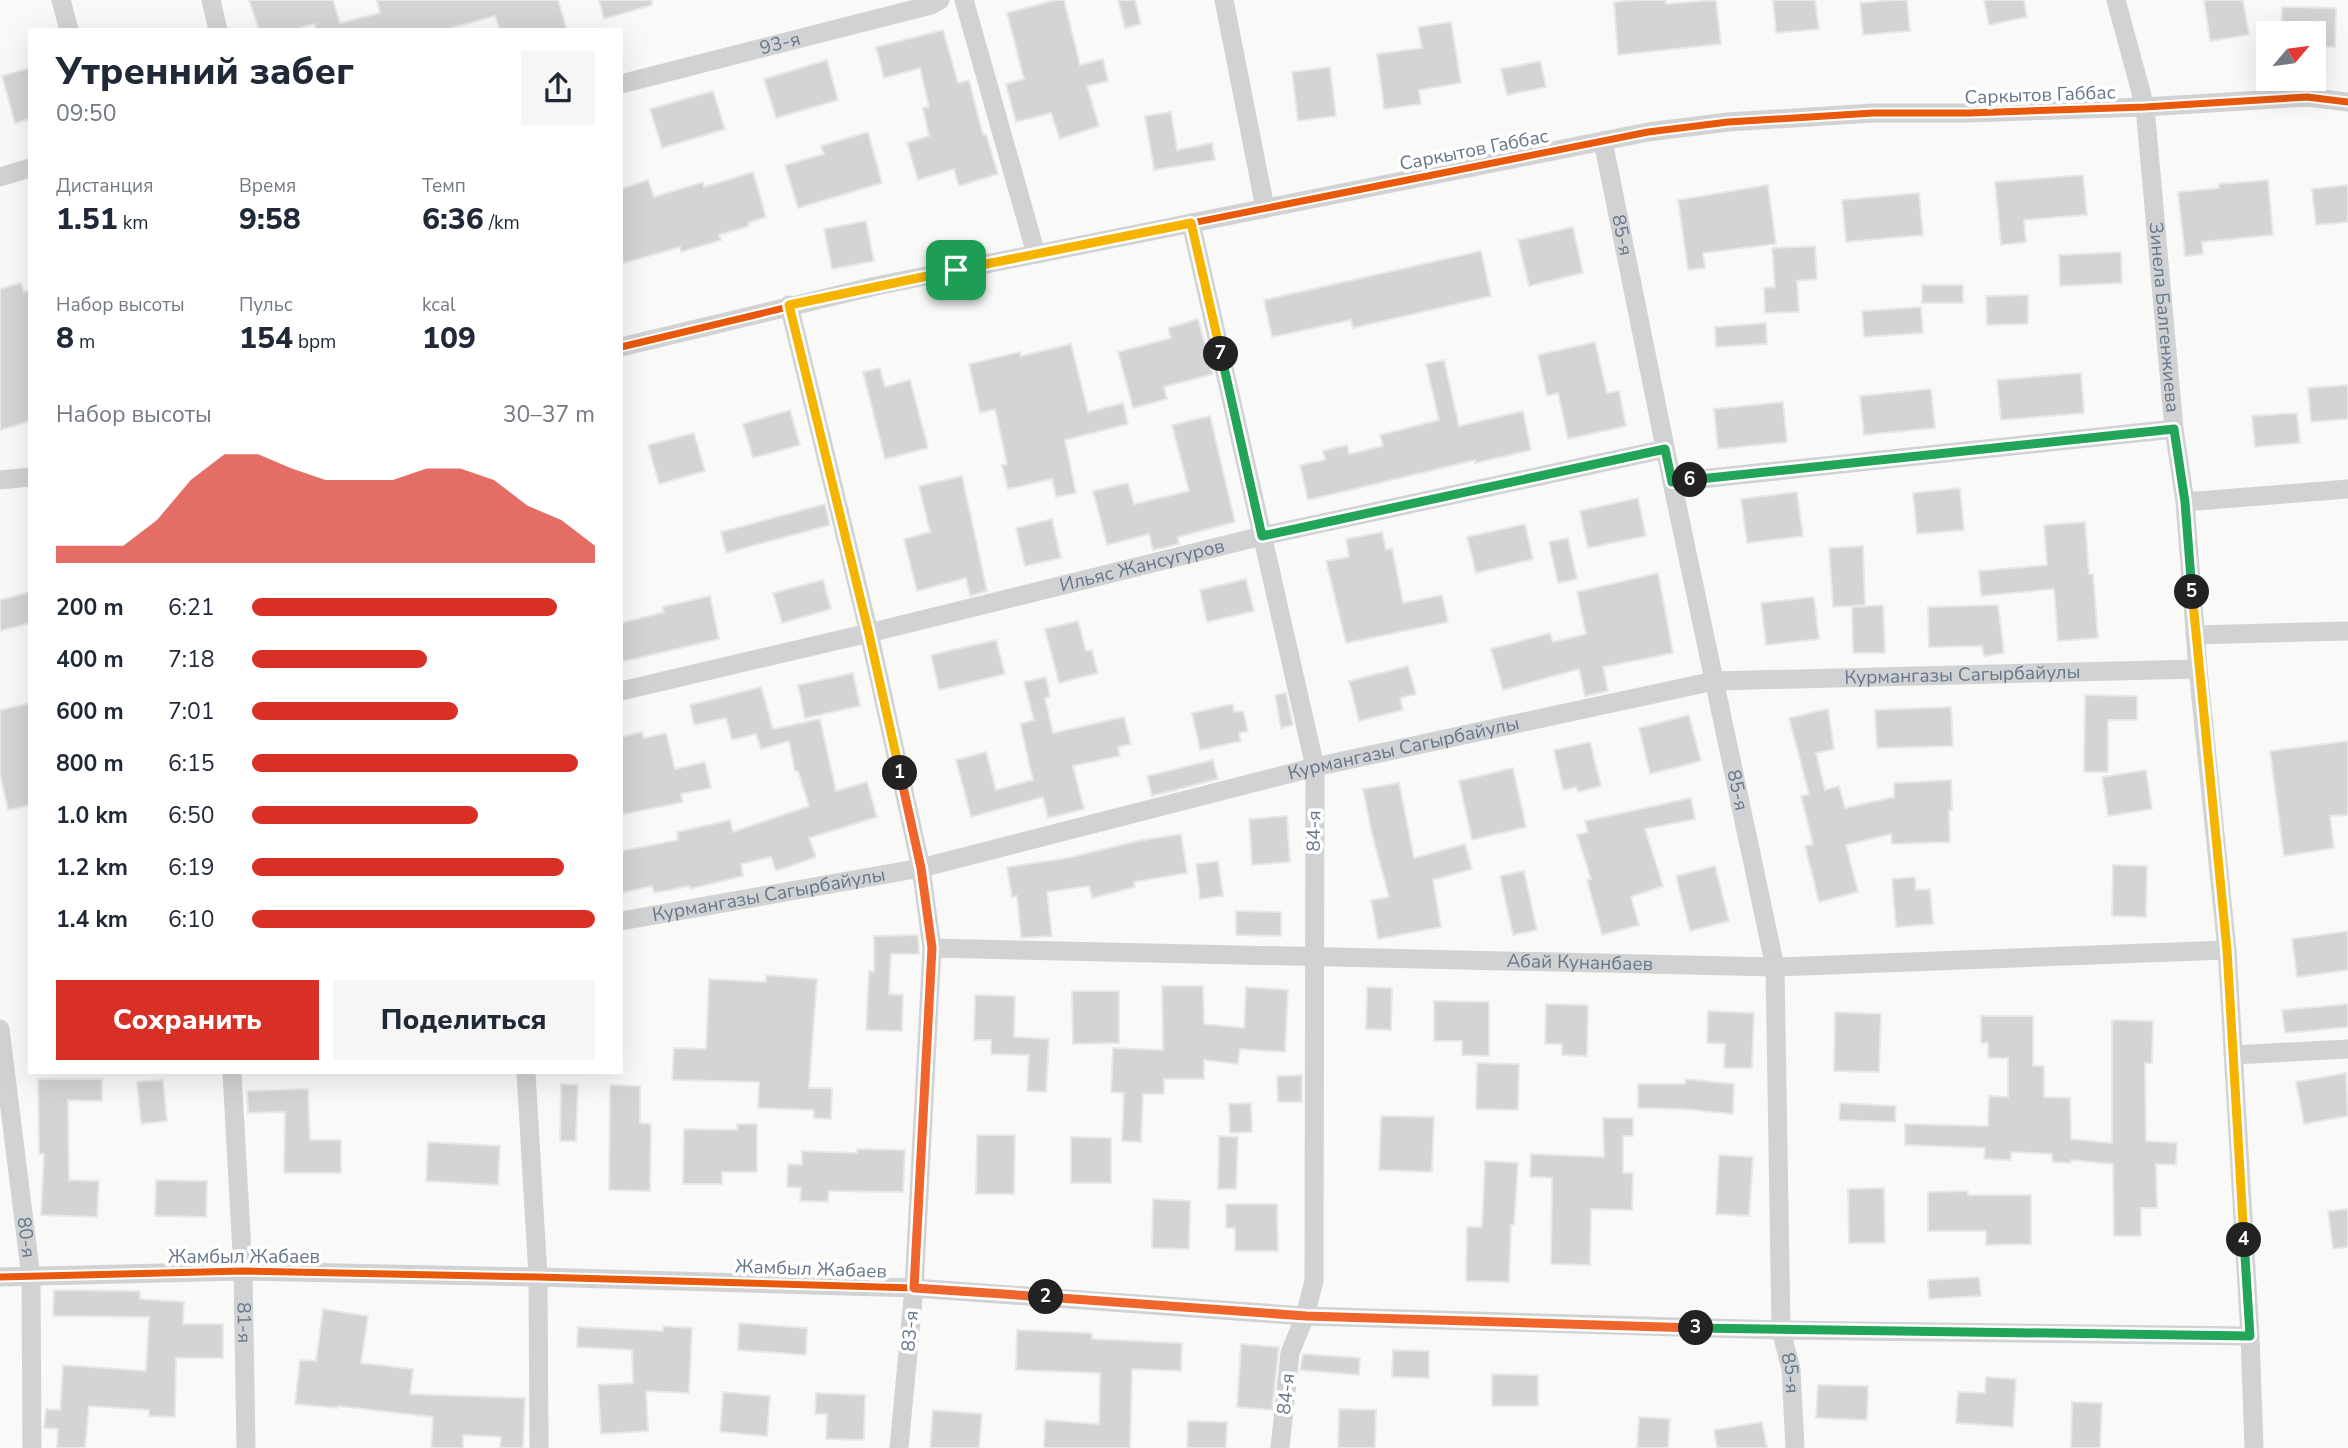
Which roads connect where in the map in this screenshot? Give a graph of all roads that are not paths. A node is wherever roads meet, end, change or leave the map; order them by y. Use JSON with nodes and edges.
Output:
{"nodes":[{"id":1,"x":61,"y":0,"type":"edge"},
{"id":2,"x":211,"y":0,"type":"edge"},
{"id":3,"x":940,"y":0,"type":"edge"},
{"id":4,"x":964,"y":0,"type":"edge"},
{"id":5,"x":1224,"y":0,"type":"edge"},
{"id":6,"x":2116,"y":0,"type":"edge"},
{"id":7,"x":68,"y":28,"type":"edge"},
{"id":8,"x":218,"y":28,"type":"edge"},
{"id":9,"x":623,"y":83,"type":"edge"},
{"id":10,"x":2348,"y":91,"type":"edge"},
{"id":11,"x":2306,"y":97,"type":"junction"},
{"id":12,"x":2348,"y":102,"type":"edge"},
{"id":13,"x":2144,"y":107,"type":"junction"},
{"id":14,"x":1603,"y":141,"type":"junction"},
{"id":15,"x":28,"y":169,"type":"edge"},
{"id":16,"x":0,"y":177,"type":"edge"},
{"id":17,"x":1265,"y":208,"type":"junction"},
{"id":18,"x":1191,"y":223,"type":"junction"},
{"id":19,"x":1035,"y":254,"type":"junction"},
{"id":20,"x":789,"y":305,"type":"junction"},
{"id":21,"x":623,"y":346,"type":"edge"},
{"id":22,"x":2174,"y":429,"type":"junction"},
{"id":23,"x":1665,"y":449,"type":"junction"},
{"id":24,"x":28,"y":477,"type":"edge"},
{"id":25,"x":0,"y":480,"type":"edge"},
{"id":26,"x":1672,"y":482,"type":"junction"},
{"id":27,"x":2348,"y":489,"type":"edge"},
{"id":28,"x":2185,"y":502,"type":"junction"},
{"id":29,"x":1262,"y":536,"type":"junction"},
{"id":30,"x":2348,"y":631,"type":"edge"},
{"id":31,"x":869,"y":634,"type":"junction"},
{"id":32,"x":2195,"y":635,"type":"junction"},
{"id":33,"x":2198,"y":669,"type":"junction"},
{"id":34,"x":1714,"y":681,"type":"junction"},
{"id":35,"x":623,"y":691,"type":"edge"},
{"id":36,"x":1315,"y":767,"type":"junction"},
{"id":37,"x":921,"y":868,"type":"junction"},
{"id":38,"x":623,"y":921,"type":"edge"},
{"id":39,"x":932,"y":948,"type":"junction"},
{"id":40,"x":2227,"y":950,"type":"junction"},
{"id":41,"x":1313,"y":956,"type":"junction"},
{"id":42,"x":1775,"y":967,"type":"junction"},
{"id":43,"x":0,"y":1029,"type":"edge"},
{"id":44,"x":2348,"y":1049,"type":"edge"},
{"id":45,"x":2233,"y":1055,"type":"junction"},
{"id":46,"x":232,"y":1074,"type":"edge"},
{"id":47,"x":526,"y":1074,"type":"edge"},
{"id":48,"x":243,"y":1271,"type":"junction"},
{"id":49,"x":0,"y":1277,"type":"edge"},
{"id":50,"x":31,"y":1277,"type":"junction"},
{"id":51,"x":538,"y":1277,"type":"junction"},
{"id":52,"x":914,"y":1288,"type":"junction"},
{"id":53,"x":1306,"y":1316,"type":"junction"},
{"id":54,"x":1781,"y":1330,"type":"junction"},
{"id":55,"x":2250,"y":1336,"type":"junction"},
{"id":56,"x":32,"y":1448,"type":"edge"},
{"id":57,"x":246,"y":1448,"type":"edge"},
{"id":58,"x":539,"y":1448,"type":"edge"},
{"id":59,"x":900,"y":1448,"type":"edge"},
{"id":60,"x":1280,"y":1448,"type":"edge"},
{"id":61,"x":1796,"y":1448,"type":"edge"},
{"id":62,"x":2254,"y":1448,"type":"edge"}],
"edges":[{"from":1,"to":7,"type":"street"},
{"from":2,"to":8,"type":"street"},
{"from":3,"to":9,"type":"street","name":"93-я"},
{"from":4,"to":19,"type":"street"},
{"from":5,"to":17,"type":"street"},
{"from":6,"to":13,"type":"street","name":"Зинела Балгенжиева"},
{"from":10,"to":11,"type":"street"},
{"from":11,"to":12,"type":"street","name":"Саркытов Габбас"},
{"from":11,"to":13,"type":"street","name":"Саркытов Габбас"},
{"from":13,"to":14,"type":"street","name":"Саркытов Габбас"},
{"from":13,"to":22,"type":"street","name":"Зинела Балгенжиева"},
{"from":14,"to":17,"type":"street","name":"Саркытов Габбас"},
{"from":14,"to":23,"type":"street","name":"85-я"},
{"from":15,"to":16,"type":"street"},
{"from":17,"to":18,"type":"street","name":"Саркытов Габбас"},
{"from":18,"to":19,"type":"street","name":"Саркытов Габбас"},
{"from":18,"to":29,"type":"street","name":"84-я"},
{"from":19,"to":20,"type":"street","name":"Саркытов Габбас"},
{"from":20,"to":21,"type":"street","name":"Саркытов Габбас"},
{"from":20,"to":31,"type":"street","name":"83-я"},
{"from":22,"to":26,"type":"street"},
{"from":22,"to":28,"type":"street","name":"Зинела Балгенжиева"},
{"from":23,"to":26,"type":"street","name":"85-я"},
{"from":23,"to":29,"type":"street","name":"Ильяс Жансугуров"},
{"from":24,"to":25,"type":"street"},
{"from":26,"to":34,"type":"street","name":"85-я"},
{"from":27,"to":28,"type":"street"},
{"from":28,"to":32,"type":"street","name":"Зинела Балгенжиева"},
{"from":29,"to":31,"type":"street","name":"Ильяс Жансугуров"},
{"from":29,"to":36,"type":"street","name":"84-я"},
{"from":30,"to":32,"type":"street"},
{"from":31,"to":35,"type":"street","name":"Ильяс Жансугуров"},
{"from":31,"to":37,"type":"street","name":"83-я"},
{"from":32,"to":33,"type":"street","name":"Зинела Балгенжиева"},
{"from":33,"to":34,"type":"street","name":"Курмангазы Сагырбайулы"},
{"from":33,"to":40,"type":"street","name":"Зинела Балгенжиева"},
{"from":34,"to":36,"type":"street","name":"Курмангазы Сагырбайулы"},
{"from":34,"to":42,"type":"street","name":"85-я"},
{"from":36,"to":37,"type":"street","name":"Курмангазы Сагырбайулы"},
{"from":36,"to":41,"type":"street","name":"84-я"},
{"from":37,"to":38,"type":"street","name":"Курмангазы Сагырбайулы"},
{"from":37,"to":39,"type":"street","name":"83-я"},
{"from":39,"to":41,"type":"street","name":"Абай Кунанбаев"},
{"from":39,"to":52,"type":"street","name":"83-я"},
{"from":40,"to":42,"type":"street","name":"Абай Кунанбаев"},
{"from":40,"to":45,"type":"street","name":"Зинела Балгенжиева"},
{"from":41,"to":42,"type":"street","name":"Абай Кунанбаев"},
{"from":41,"to":53,"type":"street","name":"84-я"},
{"from":42,"to":54,"type":"street","name":"85-я"},
{"from":43,"to":50,"type":"street","name":"80-я"},
{"from":44,"to":45,"type":"street"},
{"from":45,"to":55,"type":"street","name":"Зинела Балгенжиева"},
{"from":46,"to":48,"type":"street","name":"81-я"},
{"from":47,"to":51,"type":"street"},
{"from":48,"to":50,"type":"street","name":"Жамбыл Жабаев"},
{"from":48,"to":51,"type":"street","name":"Жамбыл Жабаев"},
{"from":48,"to":57,"type":"street","name":"81-я"},
{"from":49,"to":50,"type":"street","name":"Жамбыл Жабаев"},
{"from":50,"to":56,"type":"street","name":"80-я"},
{"from":51,"to":52,"type":"street","name":"Жамбыл Жабаев"},
{"from":51,"to":58,"type":"street"},
{"from":52,"to":53,"type":"street","name":"Жамбыл Жабаев"},
{"from":52,"to":59,"type":"street","name":"83-я"},
{"from":53,"to":54,"type":"street","name":"Жамбыл Жабаев"},
{"from":53,"to":60,"type":"street","name":"84-я"},
{"from":54,"to":55,"type":"street","name":"Жамбыл Жабаев"},
{"from":54,"to":61,"type":"street","name":"85-я"},
{"from":55,"to":62,"type":"street","name":"Зинела Балгенжиева"}]}
